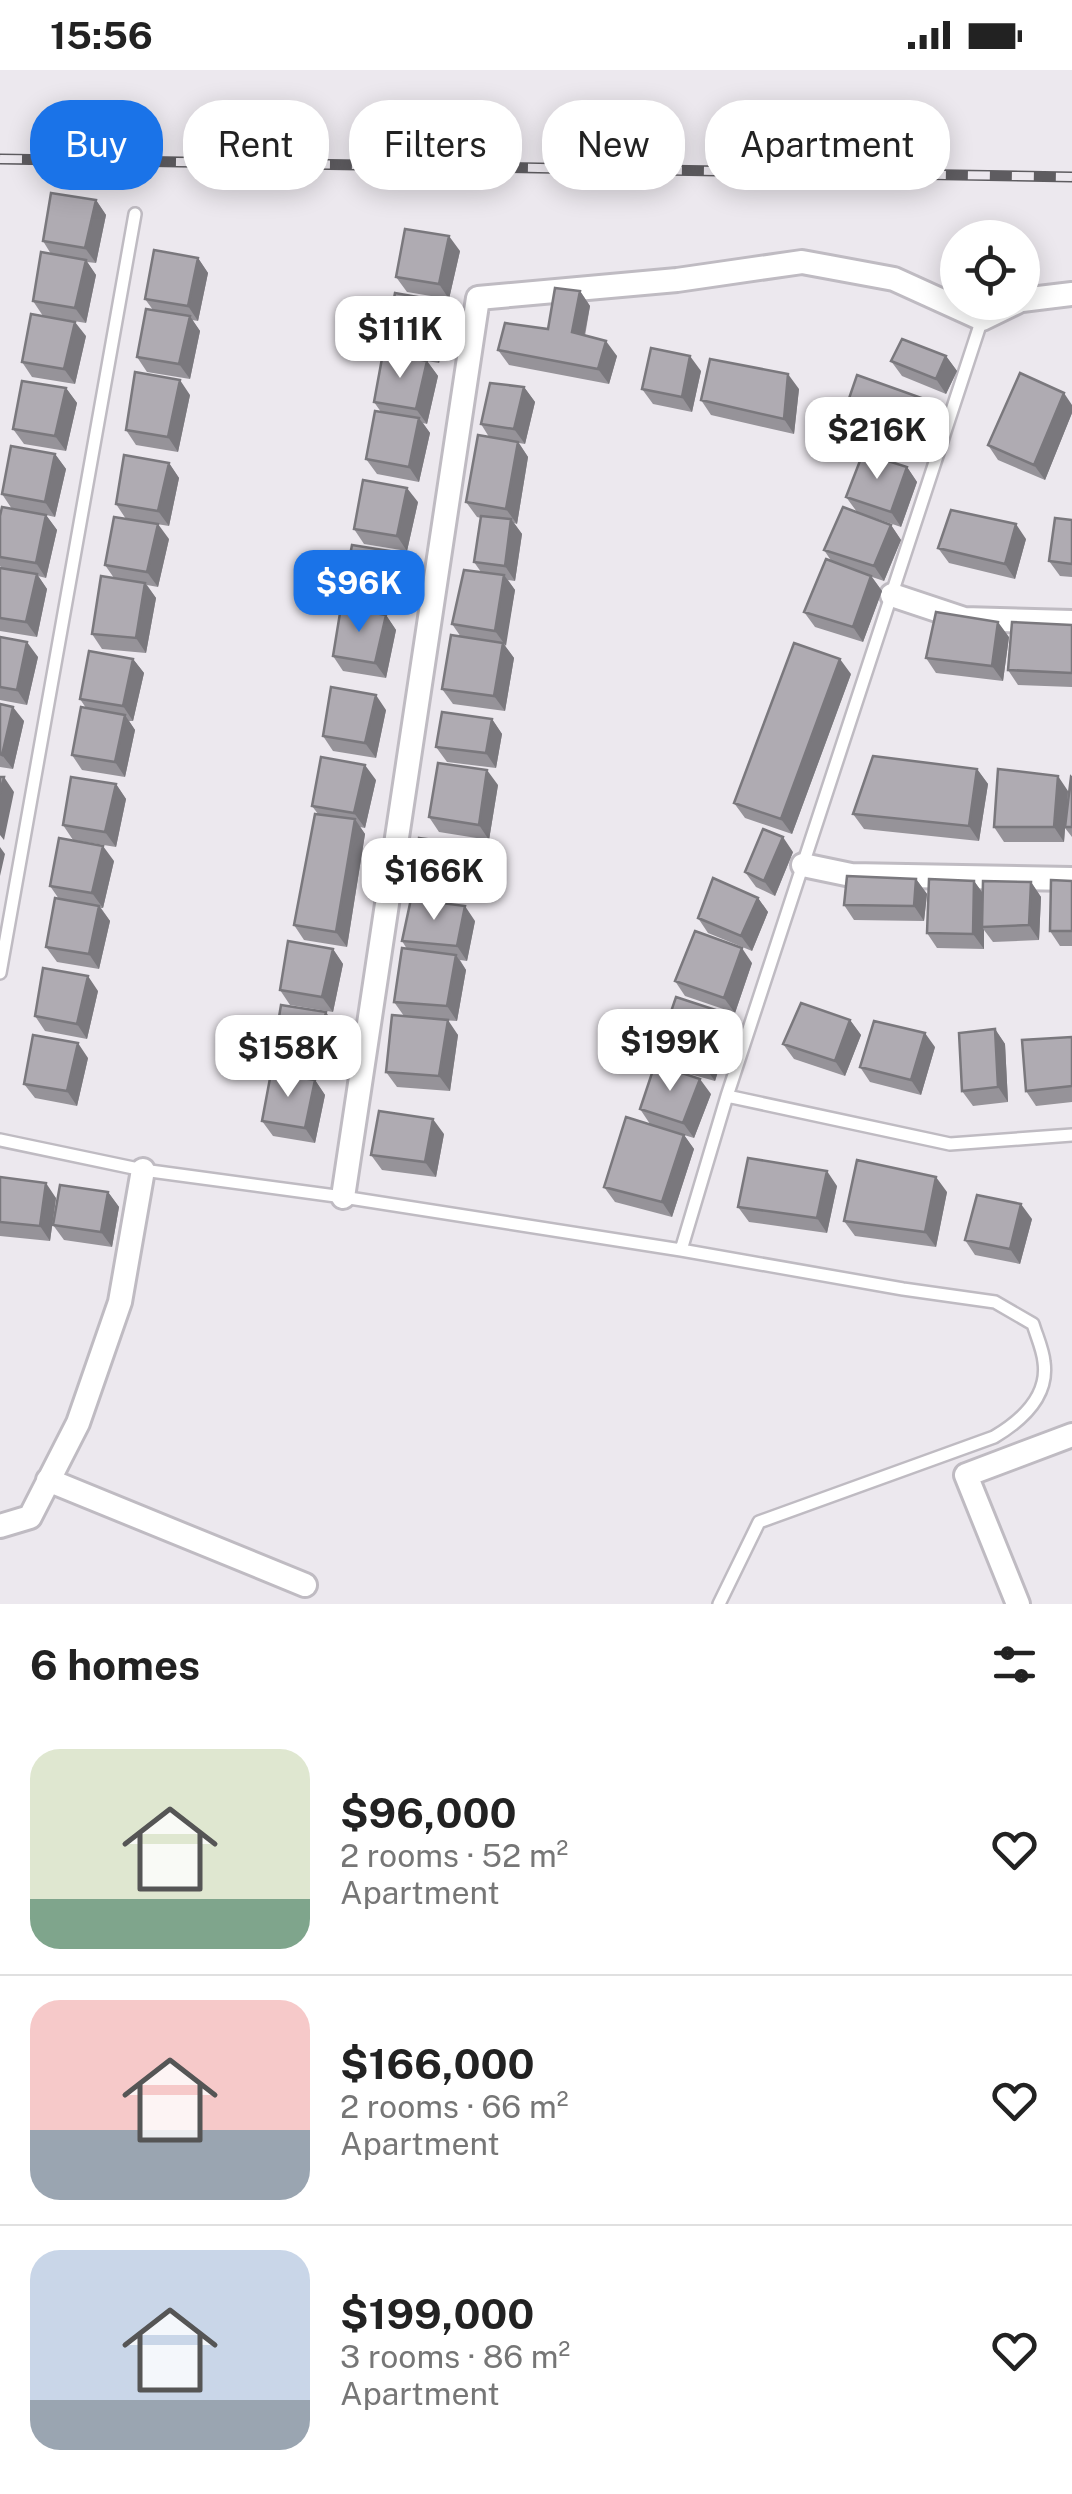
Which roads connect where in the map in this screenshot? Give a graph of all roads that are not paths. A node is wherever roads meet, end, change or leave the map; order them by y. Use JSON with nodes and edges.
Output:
{"nodes":[{"id":1,"x":136,"y":214,"type":"dead end"},
{"id":2,"x":1072,"y":294,"type":"edge"},
{"id":3,"x":1040,"y":298,"type":"edge"},
{"id":4,"x":940,"y":300,"type":"edge"},
{"id":5,"x":982,"y":320,"type":"edge"},
{"id":6,"x":892,"y":595,"type":"junction"},
{"id":7,"x":1072,"y":622,"type":"edge"},
{"id":8,"x":803,"y":865,"type":"junction"},
{"id":9,"x":1072,"y":879,"type":"edge"},
{"id":10,"x":0,"y":973,"type":"edge"},
{"id":11,"x":727,"y":1096,"type":"junction"},
{"id":12,"x":1072,"y":1135,"type":"edge"},
{"id":13,"x":0,"y":1140,"type":"edge"},
{"id":14,"x":144,"y":1170,"type":"junction"},
{"id":15,"x":343,"y":1196,"type":"junction"},
{"id":16,"x":681,"y":1250,"type":"junction"},
{"id":17,"x":1072,"y":1435,"type":"edge"},
{"id":18,"x":994,"y":1437,"type":"junction"},
{"id":19,"x":1004,"y":1461,"type":"junction"},
{"id":20,"x":48,"y":1480,"type":"junction"},
{"id":21,"x":0,"y":1526,"type":"edge"},
{"id":22,"x":305,"y":1585,"type":"dead end"},
{"id":23,"x":719,"y":1604,"type":"edge"},
{"id":24,"x":1018,"y":1604,"type":"edge"}],
"edges":[{"from":1,"to":10,"type":"lane"},
{"from":2,"to":3,"type":"street"},
{"from":4,"to":15,"type":"street"},
{"from":5,"to":6,"type":"lane"},
{"from":6,"to":7,"type":"street"},
{"from":6,"to":8,"type":"lane"},
{"from":8,"to":9,"type":"street"},
{"from":8,"to":11,"type":"lane"},
{"from":11,"to":12,"type":"lane"},
{"from":11,"to":16,"type":"lane"},
{"from":13,"to":14,"type":"lane"},
{"from":14,"to":15,"type":"lane"},
{"from":14,"to":20,"type":"street"},
{"from":15,"to":16,"type":"lane"},
{"from":16,"to":18,"type":"lane"},
{"from":17,"to":19,"type":"street"},
{"from":18,"to":19,"type":"street"},
{"from":18,"to":23,"type":"lane"},
{"from":19,"to":24,"type":"street"},
{"from":20,"to":21,"type":"street"},
{"from":20,"to":22,"type":"street"}]}
